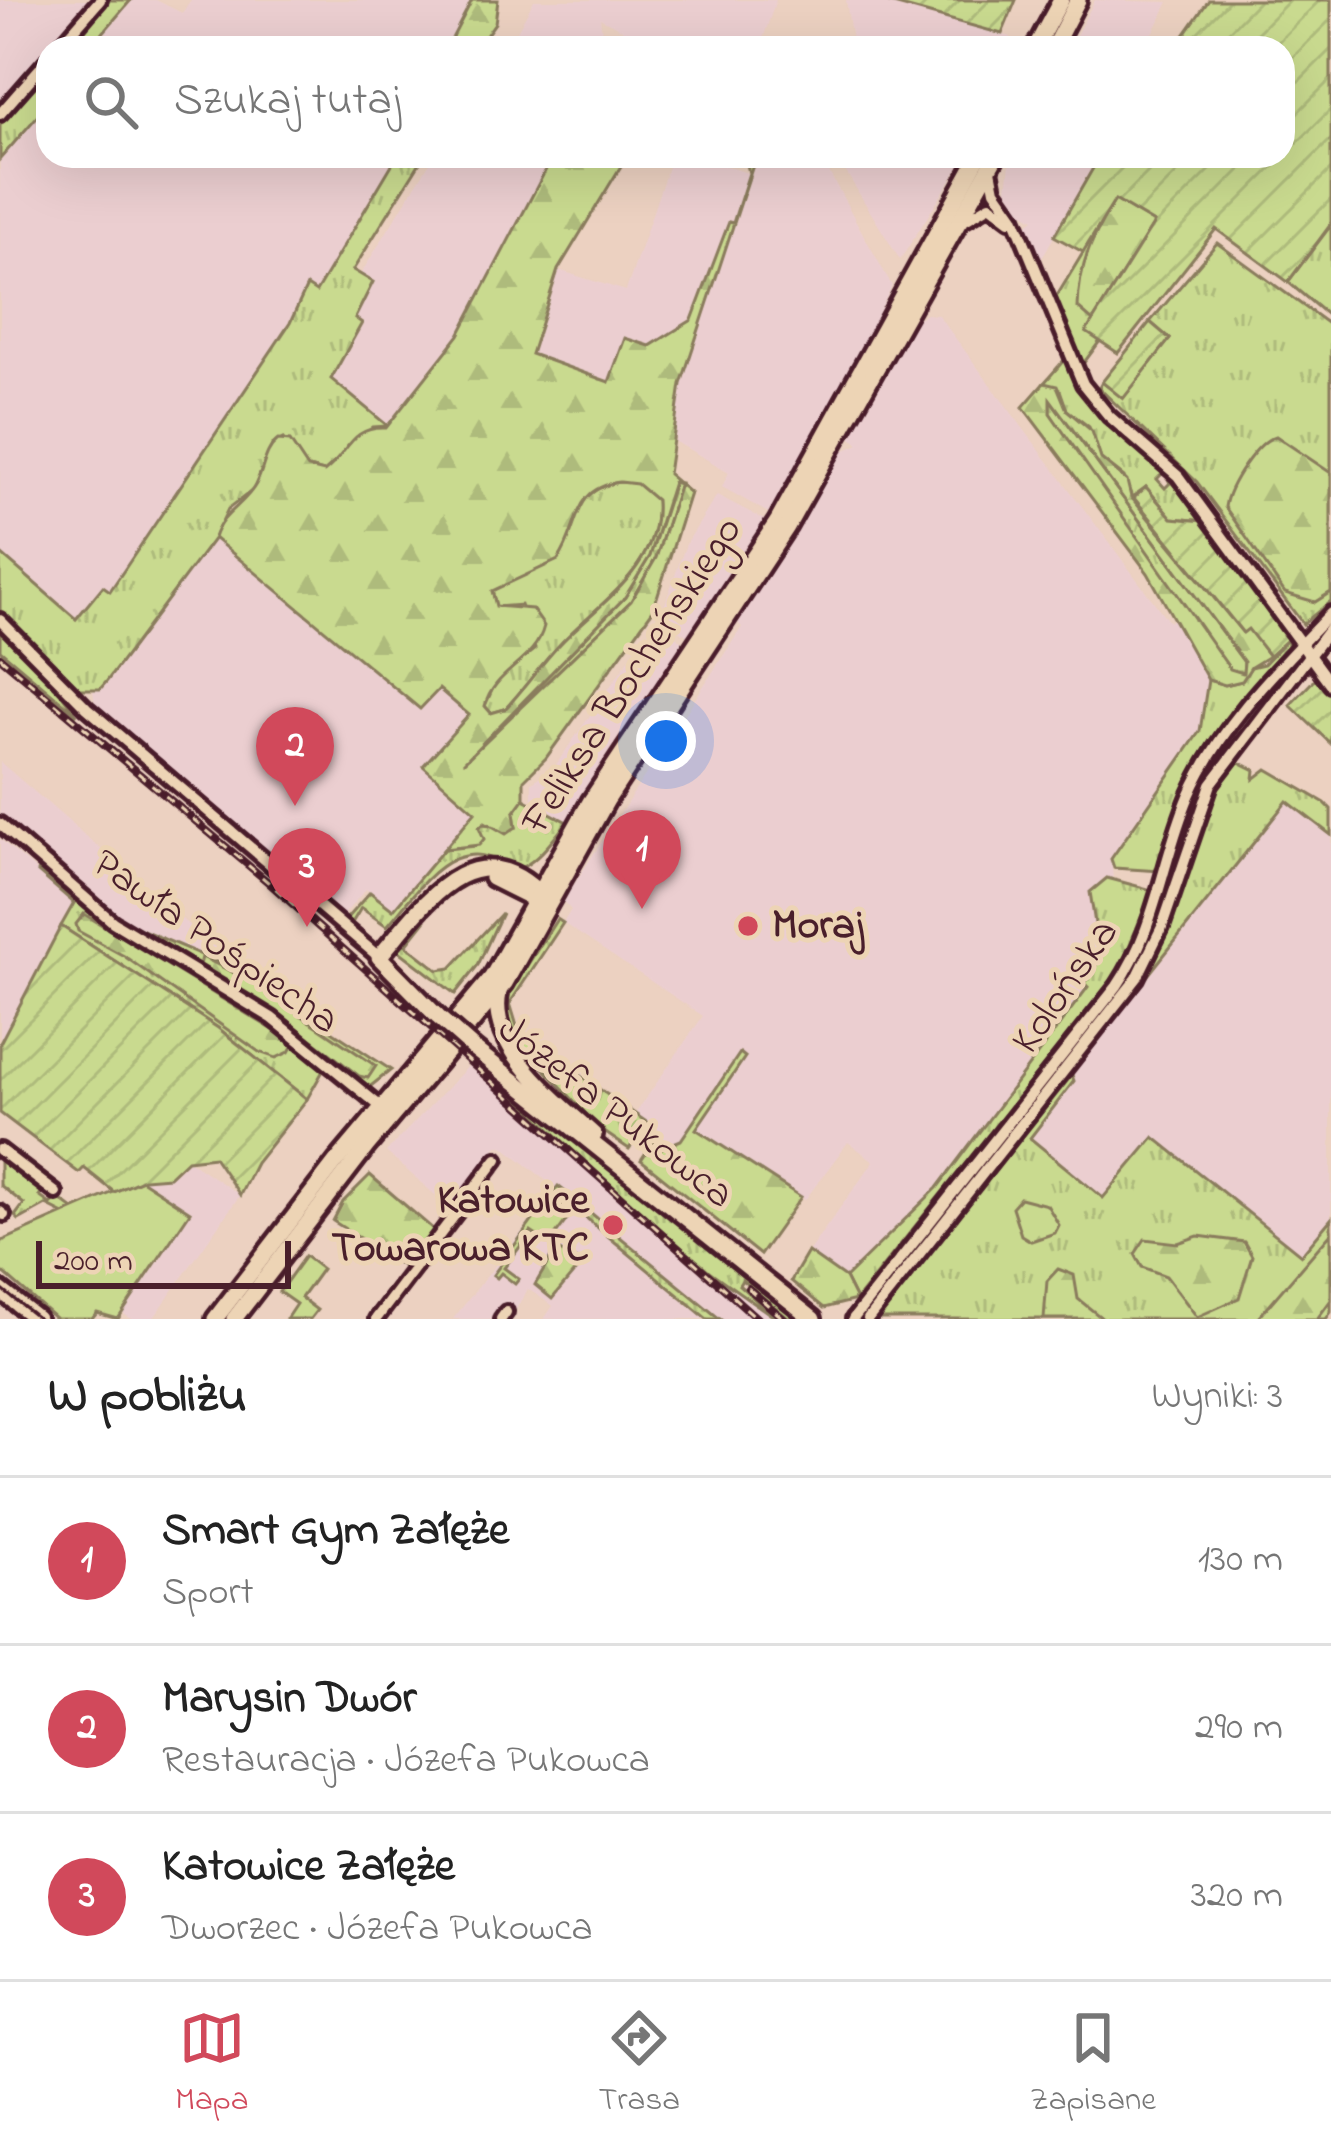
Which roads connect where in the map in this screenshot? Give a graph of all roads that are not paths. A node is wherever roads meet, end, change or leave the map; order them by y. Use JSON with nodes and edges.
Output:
{"nodes":[{"id":1,"x":100,"y":0,"type":"edge"},
{"id":2,"x":1061,"y":0,"type":"edge"},
{"id":3,"x":1078,"y":0,"type":"edge"},
{"id":4,"x":68,"y":36,"type":"edge"},
{"id":5,"x":1042,"y":36,"type":"edge"},
{"id":6,"x":1059,"y":36,"type":"edge"},
{"id":7,"x":36,"y":73,"type":"edge"},
{"id":8,"x":0,"y":114,"type":"edge"},
{"id":9,"x":979,"y":168,"type":"edge"},
{"id":10,"x":984,"y":168,"type":"edge"},
{"id":11,"x":988,"y":168,"type":"edge"},
{"id":12,"x":978,"y":190,"type":"junction"},
{"id":13,"x":993,"y":199,"type":"junction"},
{"id":14,"x":950,"y":203,"type":"junction"},
{"id":15,"x":959,"y":224,"type":"junction"},
{"id":16,"x":1331,"y":613,"type":"edge"},
{"id":17,"x":0,"y":620,"type":"edge"},
{"id":18,"x":1331,"y":627,"type":"edge"},
{"id":19,"x":1305,"y":648,"type":"junction"},
{"id":20,"x":1331,"y":685,"type":"edge"},
{"id":21,"x":0,"y":824,"type":"edge"},
{"id":22,"x":562,"y":848,"type":"junction"},
{"id":23,"x":508,"y":881,"type":"junction"},
{"id":24,"x":540,"y":899,"type":"junction"},
{"id":25,"x":403,"y":929,"type":"junction"},
{"id":26,"x":359,"y":940,"type":"junction"},
{"id":27,"x":508,"y":949,"type":"junction"},
{"id":28,"x":379,"y":957,"type":"junction"},
{"id":29,"x":499,"y":991,"type":"junction"},
{"id":30,"x":388,"y":1112,"type":"junction"},
{"id":31,"x":0,"y":1150,"type":"edge"},
{"id":32,"x":496,"y":1159,"type":"dead end"},
{"id":33,"x":620,"y":1163,"type":"junction"},
{"id":34,"x":56,"y":1193,"type":"dead end"},
{"id":35,"x":0,"y":1290,"type":"edge"},
{"id":36,"x":37,"y":1319,"type":"edge"},
{"id":37,"x":215,"y":1319,"type":"edge"},
{"id":38,"x":234,"y":1319,"type":"edge"},
{"id":39,"x":376,"y":1319,"type":"edge"},
{"id":40,"x":813,"y":1319,"type":"edge"},
{"id":41,"x":853,"y":1319,"type":"edge"},
{"id":42,"x":868,"y":1319,"type":"edge"}],
"edges":[{"from":1,"to":4,"type":"street"},
{"from":2,"to":5,"type":"main road"},
{"from":3,"to":6,"type":"main road"},
{"from":7,"to":8,"type":"street"},
{"from":9,"to":14,"type":"main road","name":"Feliksa Bocheńskiego"},
{"from":10,"to":12,"type":"main road","name":"Feliksa Bocheńskiego"},
{"from":11,"to":13,"type":"street"},
{"from":12,"to":13,"type":"street"},
{"from":12,"to":14,"type":"street"},
{"from":12,"to":15,"type":"main road","name":"Feliksa Bocheńskiego"},
{"from":13,"to":15,"type":"street"},
{"from":13,"to":19,"type":"street"},
{"from":14,"to":22,"type":"main road","name":"Feliksa Bocheńskiego"},
{"from":15,"to":24,"type":"main road","name":"Feliksa Bocheńskiego"},
{"from":16,"to":19,"type":"street","name":"Kolońska"},
{"from":17,"to":26,"type":"street","name":"Józefa Pukowca"},
{"from":18,"to":19,"type":"street","name":"Kolońska"},
{"from":19,"to":20,"type":"street"},
{"from":19,"to":41,"type":"street","name":"Kolońska"},
{"from":19,"to":42,"type":"street","name":"Kolońska"},
{"from":21,"to":30,"type":"street","name":"Pawła Pośpiecha"},
{"from":22,"to":23,"type":"main road"},
{"from":22,"to":24,"type":"main road","name":"Feliksa Bocheńskiego"},
{"from":23,"to":24,"type":"main road"},
{"from":23,"to":25,"type":"main road"},
{"from":23,"to":27,"type":"main road"},
{"from":24,"to":27,"type":"main road","name":"Feliksa Bocheńskiego"},
{"from":24,"to":29,"type":"main road","name":"Feliksa Bocheńskiego"},
{"from":25,"to":26,"type":"street"},
{"from":25,"to":28,"type":"main road"},
{"from":26,"to":28,"type":"street","name":"Józefa Pukowca"},
{"from":27,"to":30,"type":"main road","name":"Feliksa Bocheńskiego"},
{"from":28,"to":33,"type":"main road","name":"Józefa Pukowca","bridge":true},
{"from":29,"to":30,"type":"main road","name":"Feliksa Bocheńskiego"},
{"from":29,"to":33,"type":"main road"},
{"from":30,"to":37,"type":"main road","name":"Feliksa Bocheńskiego"},
{"from":30,"to":38,"type":"main road","name":"Feliksa Bocheńskiego"},
{"from":31,"to":34,"type":"street"},
{"from":32,"to":39,"type":"street"},
{"from":33,"to":40,"type":"main road","name":"Józefa Pukowca"},
{"from":35,"to":36,"type":"main road"}]}
